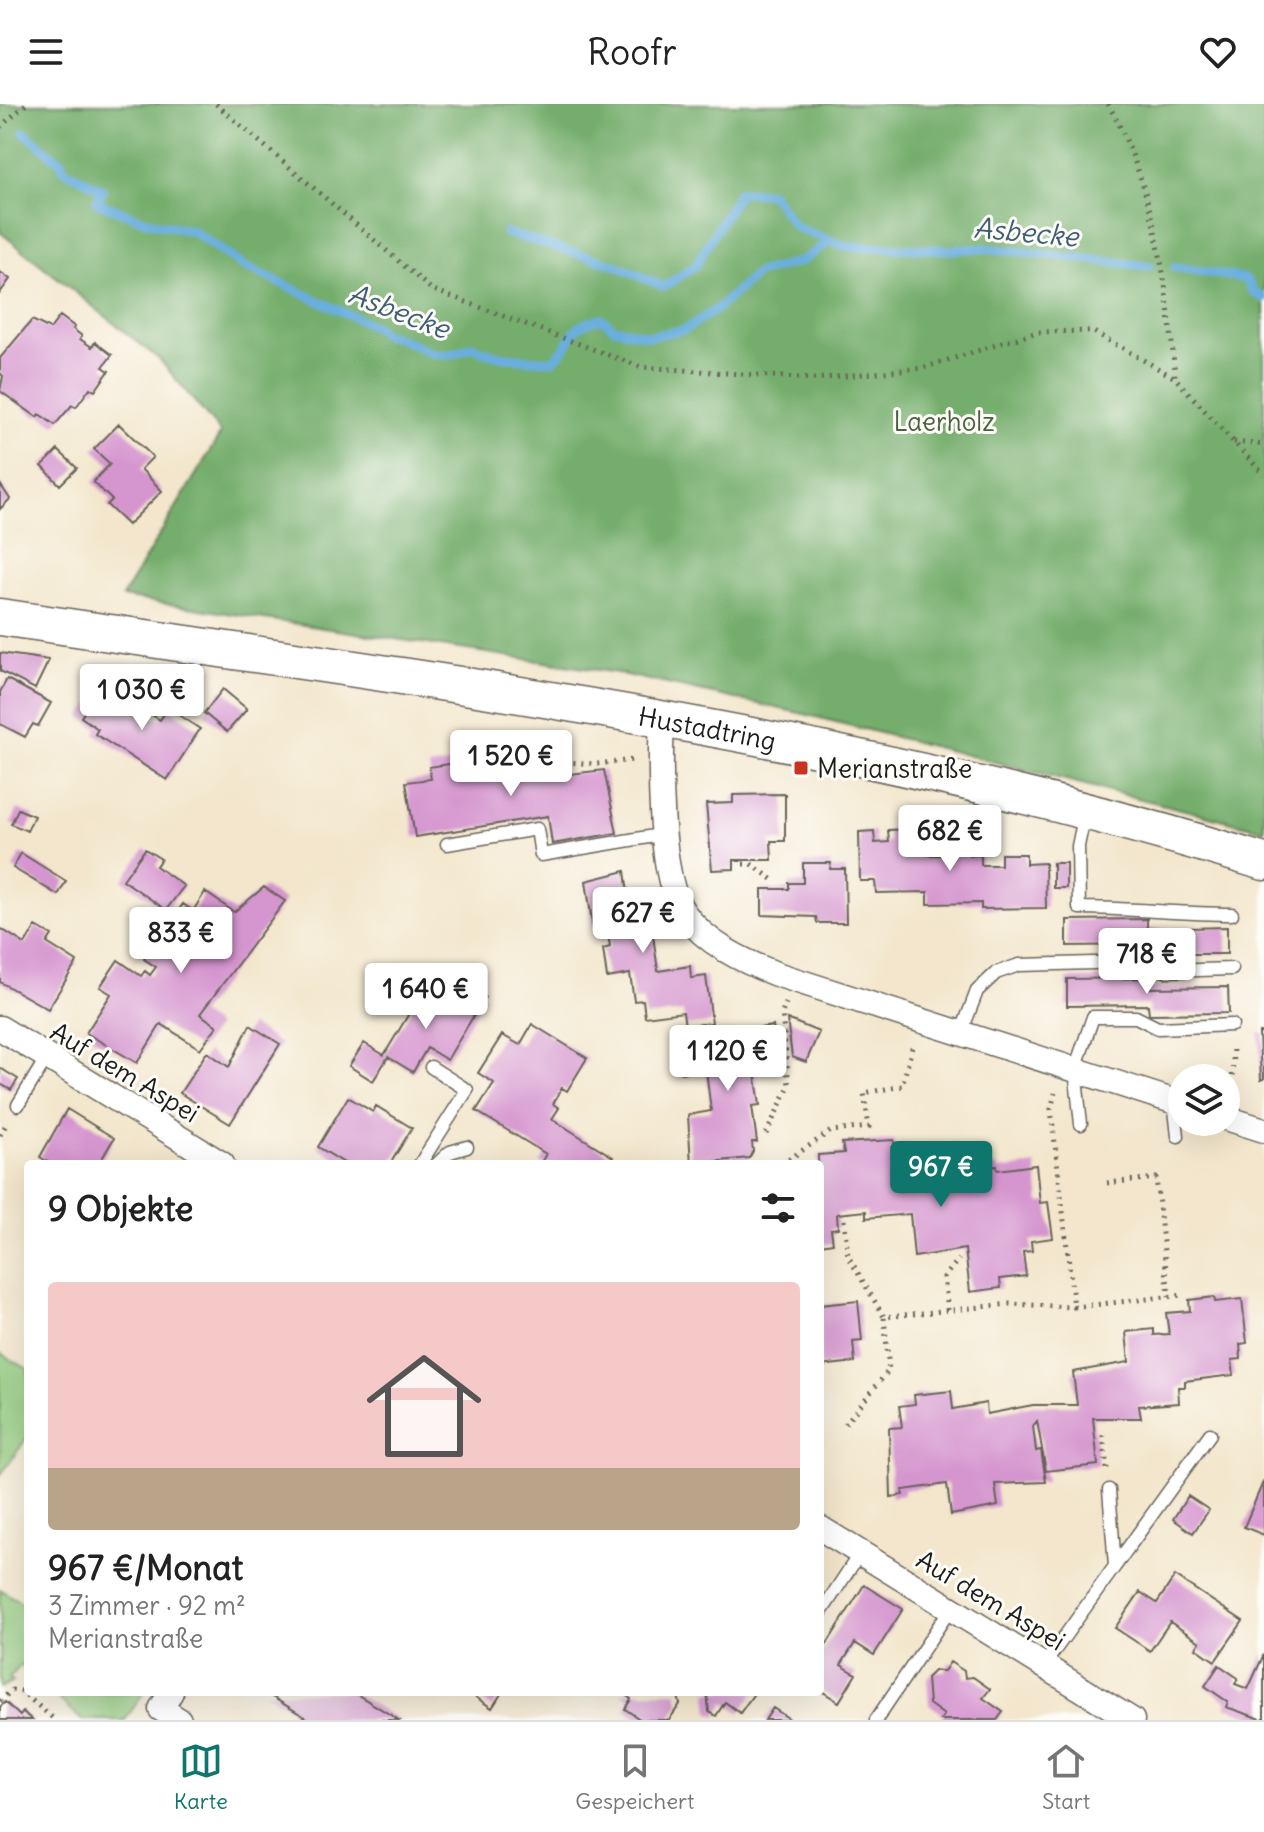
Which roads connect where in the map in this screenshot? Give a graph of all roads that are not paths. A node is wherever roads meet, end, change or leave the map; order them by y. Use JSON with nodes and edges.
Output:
{"nodes":[{"id":1,"x":0,"y":617,"type":"edge"},
{"id":2,"x":662,"y":718,"type":"junction"},
{"id":3,"x":1085,"y":812,"type":"junction"},
{"id":4,"x":666,"y":834,"type":"junction"},
{"id":5,"x":447,"y":844,"type":"dead end"},
{"id":6,"x":1264,"y":862,"type":"edge"},
{"id":7,"x":1232,"y":914,"type":"dead end"},
{"id":8,"x":1232,"y":969,"type":"dead end"},
{"id":9,"x":1232,"y":1025,"type":"road end"},
{"id":10,"x":0,"y":1028,"type":"edge"},
{"id":11,"x":961,"y":1033,"type":"junction"},
{"id":12,"x":47,"y":1057,"type":"junction"},
{"id":13,"x":431,"y":1067,"type":"dead end"},
{"id":14,"x":1068,"y":1067,"type":"junction"},
{"id":15,"x":1168,"y":1099,"type":"edge"},
{"id":16,"x":18,"y":1105,"type":"dead end"},
{"id":17,"x":1240,"y":1117,"type":"edge"},
{"id":18,"x":1081,"y":1124,"type":"dead end"},
{"id":19,"x":1264,"y":1130,"type":"edge"},
{"id":20,"x":467,"y":1147,"type":"dead end"},
{"id":21,"x":215,"y":1160,"type":"edge"},
{"id":22,"x":423,"y":1160,"type":"edge"},
{"id":23,"x":441,"y":1160,"type":"edge"},
{"id":24,"x":1210,"y":1434,"type":"dead end"},
{"id":25,"x":1109,"y":1490,"type":"road end"},
{"id":26,"x":824,"y":1530,"type":"edge"},
{"id":27,"x":860,"y":1553,"type":"junction"},
{"id":28,"x":1115,"y":1566,"type":"junction"},
{"id":29,"x":824,"y":1608,"type":"edge"},
{"id":30,"x":951,"y":1608,"type":"junction"},
{"id":31,"x":1044,"y":1665,"type":"junction"},
{"id":32,"x":169,"y":1696,"type":"edge"},
{"id":33,"x":179,"y":1720,"type":"edge"},
{"id":34,"x":876,"y":1720,"type":"edge"},
{"id":35,"x":1132,"y":1720,"type":"edge"}],
"edges":[{"from":1,"to":2,"type":"street","name":"Hustadtring"},
{"from":2,"to":3,"type":"street","name":"Hustadtring"},
{"from":2,"to":4,"type":"street"},
{"from":3,"to":6,"type":"street","name":"Hustadtring"},
{"from":3,"to":7,"type":"lane"},
{"from":4,"to":5,"type":"lane"},
{"from":4,"to":11,"type":"street"},
{"from":8,"to":11,"type":"lane"},
{"from":9,"to":14,"type":"lane"},
{"from":10,"to":12,"type":"street","name":"Auf dem Aspei"},
{"from":11,"to":14,"type":"street"},
{"from":12,"to":16,"type":"lane"},
{"from":12,"to":21,"type":"street","name":"Auf dem Aspei"},
{"from":13,"to":22,"type":"lane"},
{"from":14,"to":15,"type":"street"},
{"from":14,"to":18,"type":"lane"},
{"from":17,"to":19,"type":"street"},
{"from":20,"to":23,"type":"lane"},
{"from":24,"to":28,"type":"lane"},
{"from":25,"to":28,"type":"lane"},
{"from":26,"to":27,"type":"street","name":"Auf dem Aspei"},
{"from":27,"to":29,"type":"lane"},
{"from":27,"to":30,"type":"street","name":"Auf dem Aspei"},
{"from":28,"to":31,"type":"lane"},
{"from":30,"to":31,"type":"street","name":"Auf dem Aspei"},
{"from":30,"to":34,"type":"lane"},
{"from":31,"to":35,"type":"street","name":"Auf dem Aspei"},
{"from":32,"to":33,"type":"street"}]}
